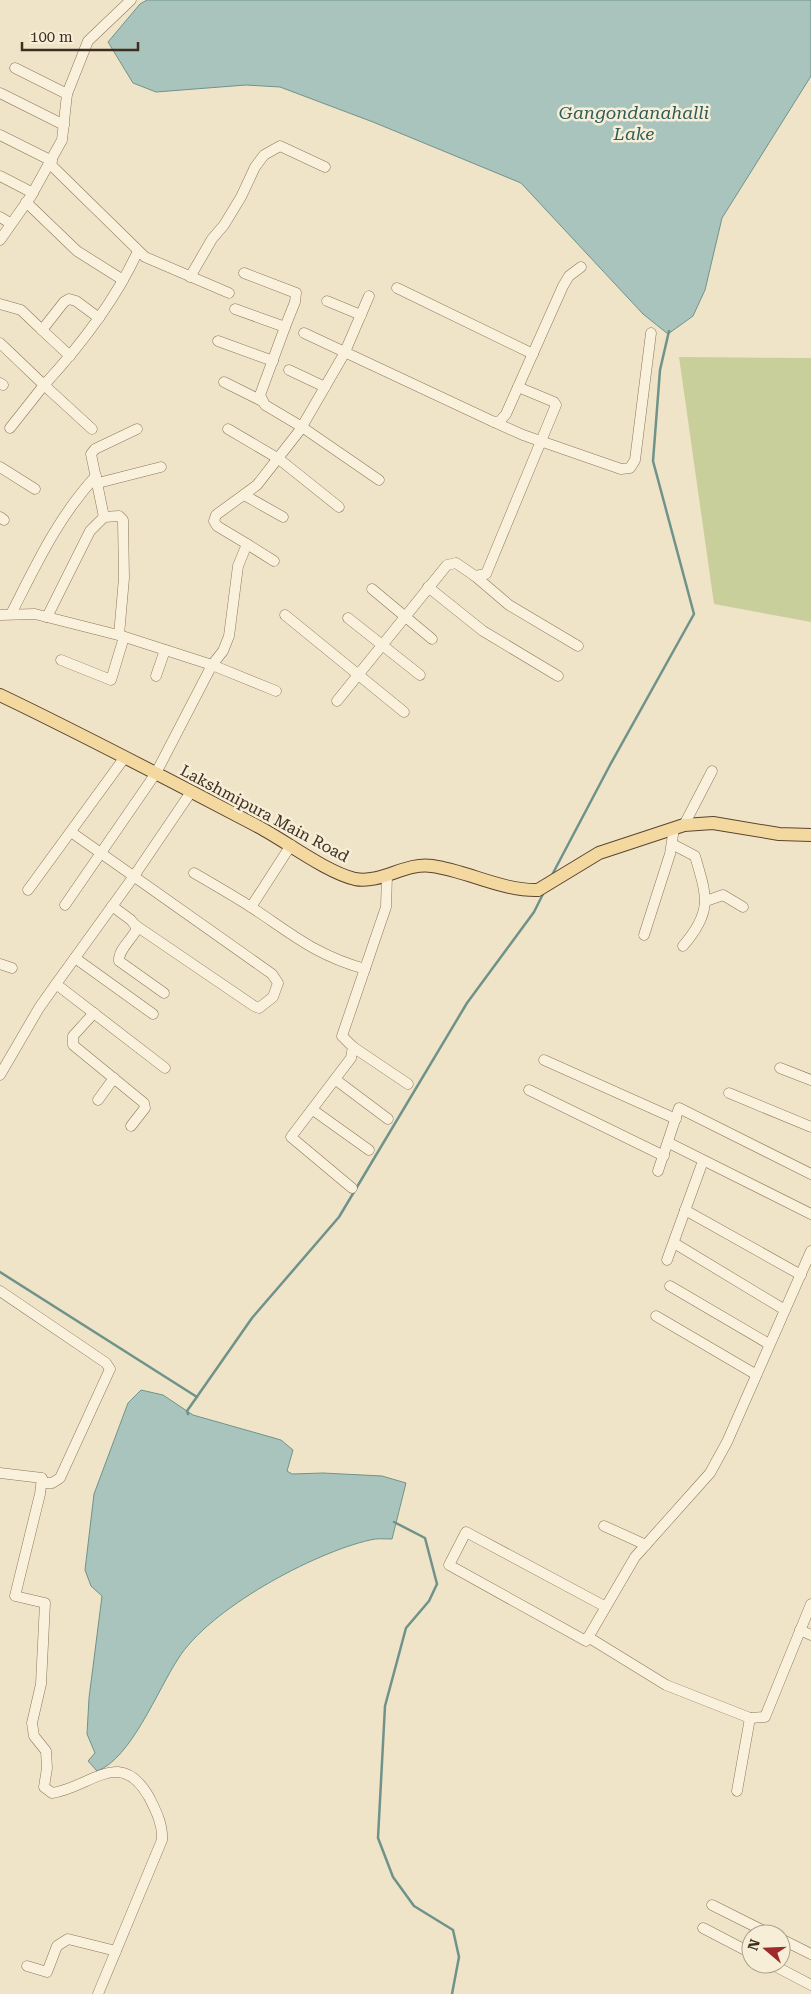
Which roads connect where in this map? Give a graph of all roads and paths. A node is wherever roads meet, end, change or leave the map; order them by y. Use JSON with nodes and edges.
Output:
{"nodes":[{"id":1,"x":131,"y":0,"type":"edge"},
{"id":2,"x":15,"y":68,"type":"dead end"},
{"id":3,"x":0,"y":93,"type":"edge"},
{"id":4,"x":67,"y":94,"type":"junction"},
{"id":5,"x":64,"y":125,"type":"junction"},
{"id":6,"x":0,"y":135,"type":"edge"},
{"id":7,"x":51,"y":163,"type":"junction"},
{"id":8,"x":325,"y":167,"type":"dead end"},
{"id":9,"x":0,"y":176,"type":"edge"},
{"id":10,"x":33,"y":193,"type":"junction"},
{"id":11,"x":26,"y":202,"type":"junction"},
{"id":12,"x":0,"y":217,"type":"edge"},
{"id":13,"x":10,"y":223,"type":"junction"},
{"id":14,"x":0,"y":240,"type":"edge"},
{"id":15,"x":138,"y":251,"type":"junction"},
{"id":16,"x":581,"y":267,"type":"dead end"},
{"id":17,"x":244,"y":273,"type":"dead end"},
{"id":18,"x":190,"y":277,"type":"junction"},
{"id":19,"x":123,"y":280,"type":"junction"},
{"id":20,"x":398,"y":288,"type":"dead end"},
{"id":21,"x":229,"y":293,"type":"dead end"},
{"id":22,"x":369,"y":296,"type":"dead end"},
{"id":23,"x":327,"y":301,"type":"dead end"},
{"id":24,"x":0,"y":304,"type":"edge"},
{"id":25,"x":235,"y":309,"type":"dead end"},
{"id":26,"x":361,"y":315,"type":"junction"},
{"id":27,"x":100,"y":318,"type":"junction"},
{"id":28,"x":285,"y":328,"type":"junction"},
{"id":29,"x":42,"y":330,"type":"junction"},
{"id":30,"x":304,"y":333,"type":"dead end"},
{"id":31,"x":651,"y":333,"type":"dead end"},
{"id":32,"x":218,"y":341,"type":"dead end"},
{"id":33,"x":0,"y":343,"type":"edge"},
{"id":34,"x":345,"y":351,"type":"junction"},
{"id":35,"x":532,"y":354,"type":"junction"},
{"id":36,"x":70,"y":356,"type":"junction"},
{"id":37,"x":273,"y":361,"type":"junction"},
{"id":38,"x":290,"y":370,"type":"dead end"},
{"id":39,"x":224,"y":382,"type":"dead end"},
{"id":40,"x":44,"y":385,"type":"junction"},
{"id":41,"x":325,"y":386,"type":"junction"},
{"id":42,"x":518,"y":387,"type":"junction"},
{"id":43,"x":262,"y":401,"type":"junction"},
{"id":44,"x":494,"y":422,"type":"junction"},
{"id":45,"x":302,"y":427,"type":"junction"},
{"id":46,"x":10,"y":428,"type":"dead end"},
{"id":47,"x":92,"y":429,"type":"dead end"},
{"id":48,"x":137,"y":429,"type":"dead end"},
{"id":49,"x":228,"y":429,"type":"dead end"},
{"id":50,"x":541,"y":440,"type":"junction"},
{"id":51,"x":279,"y":459,"type":"junction"},
{"id":52,"x":0,"y":467,"type":"edge"},
{"id":53,"x":161,"y":467,"type":"dead end"},
{"id":54,"x":97,"y":479,"type":"junction"},
{"id":55,"x":379,"y":480,"type":"dead end"},
{"id":56,"x":35,"y":489,"type":"dead end"},
{"id":57,"x":244,"y":495,"type":"junction"},
{"id":58,"x":339,"y":507,"type":"dead end"},
{"id":59,"x":104,"y":517,"type":"junction"},
{"id":60,"x":283,"y":517,"type":"dead end"},
{"id":61,"x":247,"y":544,"type":"junction"},
{"id":62,"x":274,"y":560,"type":"dead end"},
{"id":63,"x":475,"y":576,"type":"junction"},
{"id":64,"x":428,"y":587,"type":"junction"},
{"id":65,"x":372,"y":589,"type":"dead end"},
{"id":66,"x":11,"y":614,"type":"junction"},
{"id":67,"x":0,"y":615,"type":"edge"},
{"id":68,"x":285,"y":615,"type":"dead end"},
{"id":69,"x":405,"y":616,"type":"junction"},
{"id":70,"x":47,"y":617,"type":"junction"},
{"id":71,"x":348,"y":618,"type":"dead end"},
{"id":72,"x":122,"y":636,"type":"junction"},
{"id":73,"x":432,"y":639,"type":"dead end"},
{"id":74,"x":382,"y":645,"type":"junction"},
{"id":75,"x":578,"y":646,"type":"dead end"},
{"id":76,"x":165,"y":650,"type":"junction"},
{"id":77,"x":61,"y":660,"type":"dead end"},
{"id":78,"x":212,"y":665,"type":"junction"},
{"id":79,"x":358,"y":674,"type":"junction"},
{"id":80,"x":420,"y":675,"type":"dead end"},
{"id":81,"x":156,"y":676,"type":"dead end"},
{"id":82,"x":558,"y":676,"type":"dead end"},
{"id":83,"x":276,"y":691,"type":"dead end"},
{"id":84,"x":0,"y":696,"type":"edge"},
{"id":85,"x":337,"y":702,"type":"dead end"},
{"id":86,"x":404,"y":712,"type":"dead end"},
{"id":87,"x":125,"y":757,"type":"junction"},
{"id":88,"x":712,"y":771,"type":"dead end"},
{"id":89,"x":156,"y":773,"type":"junction"},
{"id":90,"x":191,"y":792,"type":"junction"},
{"id":91,"x":679,"y":826,"type":"junction"},
{"id":92,"x":71,"y":832,"type":"junction"},
{"id":93,"x":811,"y":835,"type":"edge"},
{"id":94,"x":672,"y":844,"type":"junction"},
{"id":95,"x":291,"y":845,"type":"junction"},
{"id":96,"x":101,"y":852,"type":"junction"},
{"id":97,"x":194,"y":873,"type":"dead end"},
{"id":98,"x":134,"y":876,"type":"junction"},
{"id":99,"x":387,"y":876,"type":"junction"},
{"id":100,"x":28,"y":890,"type":"dead end"},
{"id":101,"x":706,"y":901,"type":"junction"},
{"id":102,"x":65,"y":905,"type":"dead end"},
{"id":103,"x":112,"y":906,"type":"junction"},
{"id":104,"x":251,"y":907,"type":"junction"},
{"id":105,"x":743,"y":907,"type":"dead end"},
{"id":106,"x":135,"y":925,"type":"junction"},
{"id":107,"x":644,"y":934,"type":"dead end"},
{"id":108,"x":684,"y":946,"type":"dead end"},
{"id":109,"x":75,"y":958,"type":"junction"},
{"id":110,"x":0,"y":964,"type":"edge"},
{"id":111,"x":12,"y":968,"type":"dead end"},
{"id":112,"x":365,"y":969,"type":"junction"},
{"id":113,"x":56,"y":984,"type":"junction"},
{"id":114,"x":164,"y":993,"type":"dead end"},
{"id":115,"x":94,"y":1013,"type":"junction"},
{"id":116,"x":153,"y":1014,"type":"dead end"},
{"id":117,"x":353,"y":1047,"type":"junction"},
{"id":118,"x":544,"y":1060,"type":"dead end"},
{"id":119,"x":165,"y":1068,"type":"dead end"},
{"id":120,"x":780,"y":1068,"type":"dead end"},
{"id":121,"x":0,"y":1076,"type":"edge"},
{"id":122,"x":114,"y":1078,"type":"junction"},
{"id":123,"x":336,"y":1080,"type":"junction"},
{"id":124,"x":811,"y":1080,"type":"edge"},
{"id":125,"x":408,"y":1084,"type":"dead end"},
{"id":126,"x":529,"y":1090,"type":"dead end"},
{"id":127,"x":729,"y":1093,"type":"dead end"},
{"id":128,"x":98,"y":1100,"type":"dead end"},
{"id":129,"x":313,"y":1110,"type":"junction"},
{"id":130,"x":388,"y":1119,"type":"dead end"},
{"id":131,"x":676,"y":1119,"type":"junction"},
{"id":132,"x":131,"y":1126,"type":"dead end"},
{"id":133,"x":811,"y":1127,"type":"edge"},
{"id":134,"x":669,"y":1143,"type":"junction"},
{"id":135,"x":369,"y":1150,"type":"dead end"},
{"id":136,"x":664,"y":1156,"type":"junction"},
{"id":137,"x":703,"y":1161,"type":"junction"},
{"id":138,"x":658,"y":1171,"type":"dead end"},
{"id":139,"x":811,"y":1174,"type":"edge"},
{"id":140,"x":352,"y":1188,"type":"dead end"},
{"id":141,"x":685,"y":1210,"type":"junction"},
{"id":142,"x":811,"y":1214,"type":"edge"},
{"id":143,"x":674,"y":1243,"type":"junction"},
{"id":144,"x":811,"y":1251,"type":"edge"},
{"id":145,"x":667,"y":1260,"type":"dead end"},
{"id":146,"x":801,"y":1275,"type":"junction"},
{"id":147,"x":670,"y":1286,"type":"dead end"},
{"id":148,"x":0,"y":1291,"type":"edge"},
{"id":149,"x":785,"y":1310,"type":"junction"},
{"id":150,"x":656,"y":1316,"type":"dead end"},
{"id":151,"x":769,"y":1344,"type":"junction"},
{"id":152,"x":755,"y":1374,"type":"junction"},
{"id":153,"x":0,"y":1473,"type":"edge"},
{"id":154,"x":42,"y":1483,"type":"junction"},
{"id":155,"x":604,"y":1526,"type":"dead end"},
{"id":156,"x":646,"y":1545,"type":"junction"},
{"id":157,"x":811,"y":1604,"type":"edge"},
{"id":158,"x":606,"y":1607,"type":"junction"},
{"id":159,"x":800,"y":1630,"type":"junction"},
{"id":160,"x":811,"y":1635,"type":"edge"},
{"id":161,"x":588,"y":1637,"type":"junction"},
{"id":162,"x":750,"y":1718,"type":"junction"},
{"id":163,"x":737,"y":1791,"type":"dead end"},
{"id":164,"x":712,"y":1905,"type":"dead end"},
{"id":165,"x":750,"y":1924,"type":"edge"},
{"id":166,"x":703,"y":1928,"type":"dead end"},
{"id":167,"x":791,"y":1944,"type":"edge"},
{"id":168,"x":741,"y":1948,"type":"edge"},
{"id":169,"x":116,"y":1951,"type":"junction"},
{"id":170,"x":811,"y":1954,"type":"edge"},
{"id":171,"x":27,"y":1966,"type":"dead end"},
{"id":172,"x":790,"y":1974,"type":"edge"},
{"id":173,"x":811,"y":1985,"type":"edge"},
{"id":174,"x":98,"y":1994,"type":"edge"}],
"edges":[{"from":1,"to":4,"type":"street"},
{"from":2,"to":4,"type":"street"},
{"from":3,"to":5,"type":"street"},
{"from":4,"to":5,"type":"street"},
{"from":5,"to":7,"type":"street"},
{"from":6,"to":7,"type":"street"},
{"from":7,"to":10,"type":"street"},
{"from":7,"to":15,"type":"street"},
{"from":8,"to":18,"type":"street"},
{"from":9,"to":10,"type":"street"},
{"from":10,"to":11,"type":"street"},
{"from":11,"to":13,"type":"street"},
{"from":11,"to":19,"type":"street"},
{"from":12,"to":13,"type":"street"},
{"from":13,"to":14,"type":"street"},
{"from":15,"to":18,"type":"street"},
{"from":15,"to":19,"type":"street"},
{"from":16,"to":35,"type":"street"},
{"from":17,"to":28,"type":"street"},
{"from":18,"to":21,"type":"street"},
{"from":19,"to":27,"type":"street"},
{"from":20,"to":35,"type":"street"},
{"from":22,"to":26,"type":"street"},
{"from":23,"to":26,"type":"street"},
{"from":24,"to":29,"type":"street"},
{"from":25,"to":28,"type":"street"},
{"from":26,"to":34,"type":"street"},
{"from":27,"to":29,"type":"street"},
{"from":27,"to":36,"type":"street"},
{"from":28,"to":37,"type":"street"},
{"from":29,"to":36,"type":"street"},
{"from":30,"to":34,"type":"street"},
{"from":31,"to":50,"type":"street"},
{"from":32,"to":37,"type":"street"},
{"from":33,"to":40,"type":"street"},
{"from":34,"to":41,"type":"street"},
{"from":34,"to":44,"type":"street"},
{"from":35,"to":42,"type":"street"},
{"from":36,"to":40,"type":"street"},
{"from":37,"to":43,"type":"street"},
{"from":38,"to":41,"type":"street"},
{"from":39,"to":43,"type":"street"},
{"from":40,"to":46,"type":"street"},
{"from":40,"to":47,"type":"street"},
{"from":41,"to":45,"type":"street"},
{"from":42,"to":44,"type":"street"},
{"from":42,"to":50,"type":"street"},
{"from":43,"to":45,"type":"street"},
{"from":44,"to":50,"type":"street"},
{"from":45,"to":51,"type":"street"},
{"from":45,"to":55,"type":"street"},
{"from":48,"to":54,"type":"street"},
{"from":49,"to":51,"type":"street"},
{"from":50,"to":63,"type":"street"},
{"from":51,"to":57,"type":"street"},
{"from":51,"to":58,"type":"street"},
{"from":52,"to":56,"type":"street"},
{"from":53,"to":54,"type":"street"},
{"from":54,"to":59,"type":"street"},
{"from":54,"to":66,"type":"street"},
{"from":57,"to":60,"type":"street"},
{"from":57,"to":61,"type":"street"},
{"from":59,"to":70,"type":"street"},
{"from":59,"to":72,"type":"street"},
{"from":61,"to":62,"type":"street"},
{"from":61,"to":78,"type":"street"},
{"from":63,"to":64,"type":"street"},
{"from":63,"to":75,"type":"street"},
{"from":64,"to":69,"type":"street"},
{"from":64,"to":82,"type":"street"},
{"from":65,"to":69,"type":"street"},
{"from":66,"to":67,"type":"street"},
{"from":66,"to":70,"type":"street"},
{"from":68,"to":79,"type":"street"},
{"from":69,"to":73,"type":"street"},
{"from":69,"to":74,"type":"street"},
{"from":70,"to":72,"type":"street"},
{"from":71,"to":74,"type":"street"},
{"from":72,"to":76,"type":"street"},
{"from":72,"to":77,"type":"street"},
{"from":74,"to":79,"type":"street"},
{"from":74,"to":80,"type":"street"},
{"from":76,"to":78,"type":"street"},
{"from":76,"to":81,"type":"street"},
{"from":78,"to":83,"type":"street"},
{"from":78,"to":89,"type":"street"},
{"from":79,"to":85,"type":"street"},
{"from":79,"to":86,"type":"street"},
{"from":84,"to":87,"type":"main road","name":"Lakshmipura Main Road"},
{"from":87,"to":89,"type":"main road","name":"Lakshmipura Main Road"},
{"from":87,"to":92,"type":"street"},
{"from":88,"to":91,"type":"street"},
{"from":89,"to":90,"type":"main road","name":"Lakshmipura Main Road"},
{"from":89,"to":96,"type":"street"},
{"from":90,"to":95,"type":"main road","name":"Lakshmipura Main Road"},
{"from":90,"to":98,"type":"street"},
{"from":91,"to":93,"type":"main road","name":"Lakshmipura Main Road"},
{"from":91,"to":94,"type":"street"},
{"from":91,"to":99,"type":"main road","name":"Lakshmipura Main Road"},
{"from":92,"to":96,"type":"street"},
{"from":92,"to":100,"type":"street"},
{"from":94,"to":101,"type":"street"},
{"from":94,"to":107,"type":"street"},
{"from":95,"to":99,"type":"main road","name":"Lakshmipura Main Road"},
{"from":95,"to":104,"type":"street"},
{"from":96,"to":98,"type":"street"},
{"from":96,"to":102,"type":"street"},
{"from":97,"to":104,"type":"street"},
{"from":98,"to":103,"type":"street"},
{"from":98,"to":106,"type":"street"},
{"from":99,"to":112,"type":"street"},
{"from":101,"to":105,"type":"street"},
{"from":101,"to":108,"type":"street"},
{"from":103,"to":106,"type":"street"},
{"from":103,"to":109,"type":"street"},
{"from":104,"to":112,"type":"street"},
{"from":106,"to":114,"type":"street"},
{"from":109,"to":113,"type":"street"},
{"from":109,"to":116,"type":"street"},
{"from":110,"to":111,"type":"street"},
{"from":112,"to":117,"type":"street"},
{"from":113,"to":115,"type":"street"},
{"from":113,"to":121,"type":"street"},
{"from":115,"to":119,"type":"street"},
{"from":115,"to":122,"type":"street"},
{"from":117,"to":123,"type":"street"},
{"from":117,"to":125,"type":"street"},
{"from":118,"to":131,"type":"street"},
{"from":120,"to":124,"type":"street"},
{"from":122,"to":128,"type":"street"},
{"from":122,"to":132,"type":"street"},
{"from":123,"to":129,"type":"street"},
{"from":123,"to":130,"type":"street"},
{"from":126,"to":136,"type":"street"},
{"from":127,"to":133,"type":"street"},
{"from":129,"to":135,"type":"street"},
{"from":129,"to":140,"type":"street"},
{"from":131,"to":134,"type":"street"},
{"from":131,"to":139,"type":"street"},
{"from":134,"to":136,"type":"street"},
{"from":134,"to":137,"type":"street"},
{"from":136,"to":138,"type":"street"},
{"from":137,"to":141,"type":"street"},
{"from":137,"to":142,"type":"street"},
{"from":141,"to":143,"type":"street"},
{"from":141,"to":146,"type":"street"},
{"from":143,"to":145,"type":"street"},
{"from":143,"to":149,"type":"street"},
{"from":144,"to":146,"type":"street"},
{"from":146,"to":149,"type":"street"},
{"from":147,"to":151,"type":"street"},
{"from":148,"to":154,"type":"street"},
{"from":149,"to":151,"type":"street"},
{"from":150,"to":152,"type":"street"},
{"from":151,"to":152,"type":"street"},
{"from":152,"to":156,"type":"street"},
{"from":153,"to":154,"type":"street"},
{"from":154,"to":169,"type":"street"},
{"from":155,"to":156,"type":"street"},
{"from":156,"to":158,"type":"street"},
{"from":157,"to":159,"type":"street"},
{"from":158,"to":161,"type":"street"},
{"from":158,"to":161,"type":"street"},
{"from":159,"to":160,"type":"street"},
{"from":159,"to":162,"type":"street"},
{"from":161,"to":162,"type":"street"},
{"from":162,"to":163,"type":"street"},
{"from":164,"to":165,"type":"street"},
{"from":166,"to":168,"type":"street"},
{"from":167,"to":170,"type":"street"},
{"from":169,"to":171,"type":"street"},
{"from":169,"to":174,"type":"street"},
{"from":172,"to":173,"type":"street"}]}
